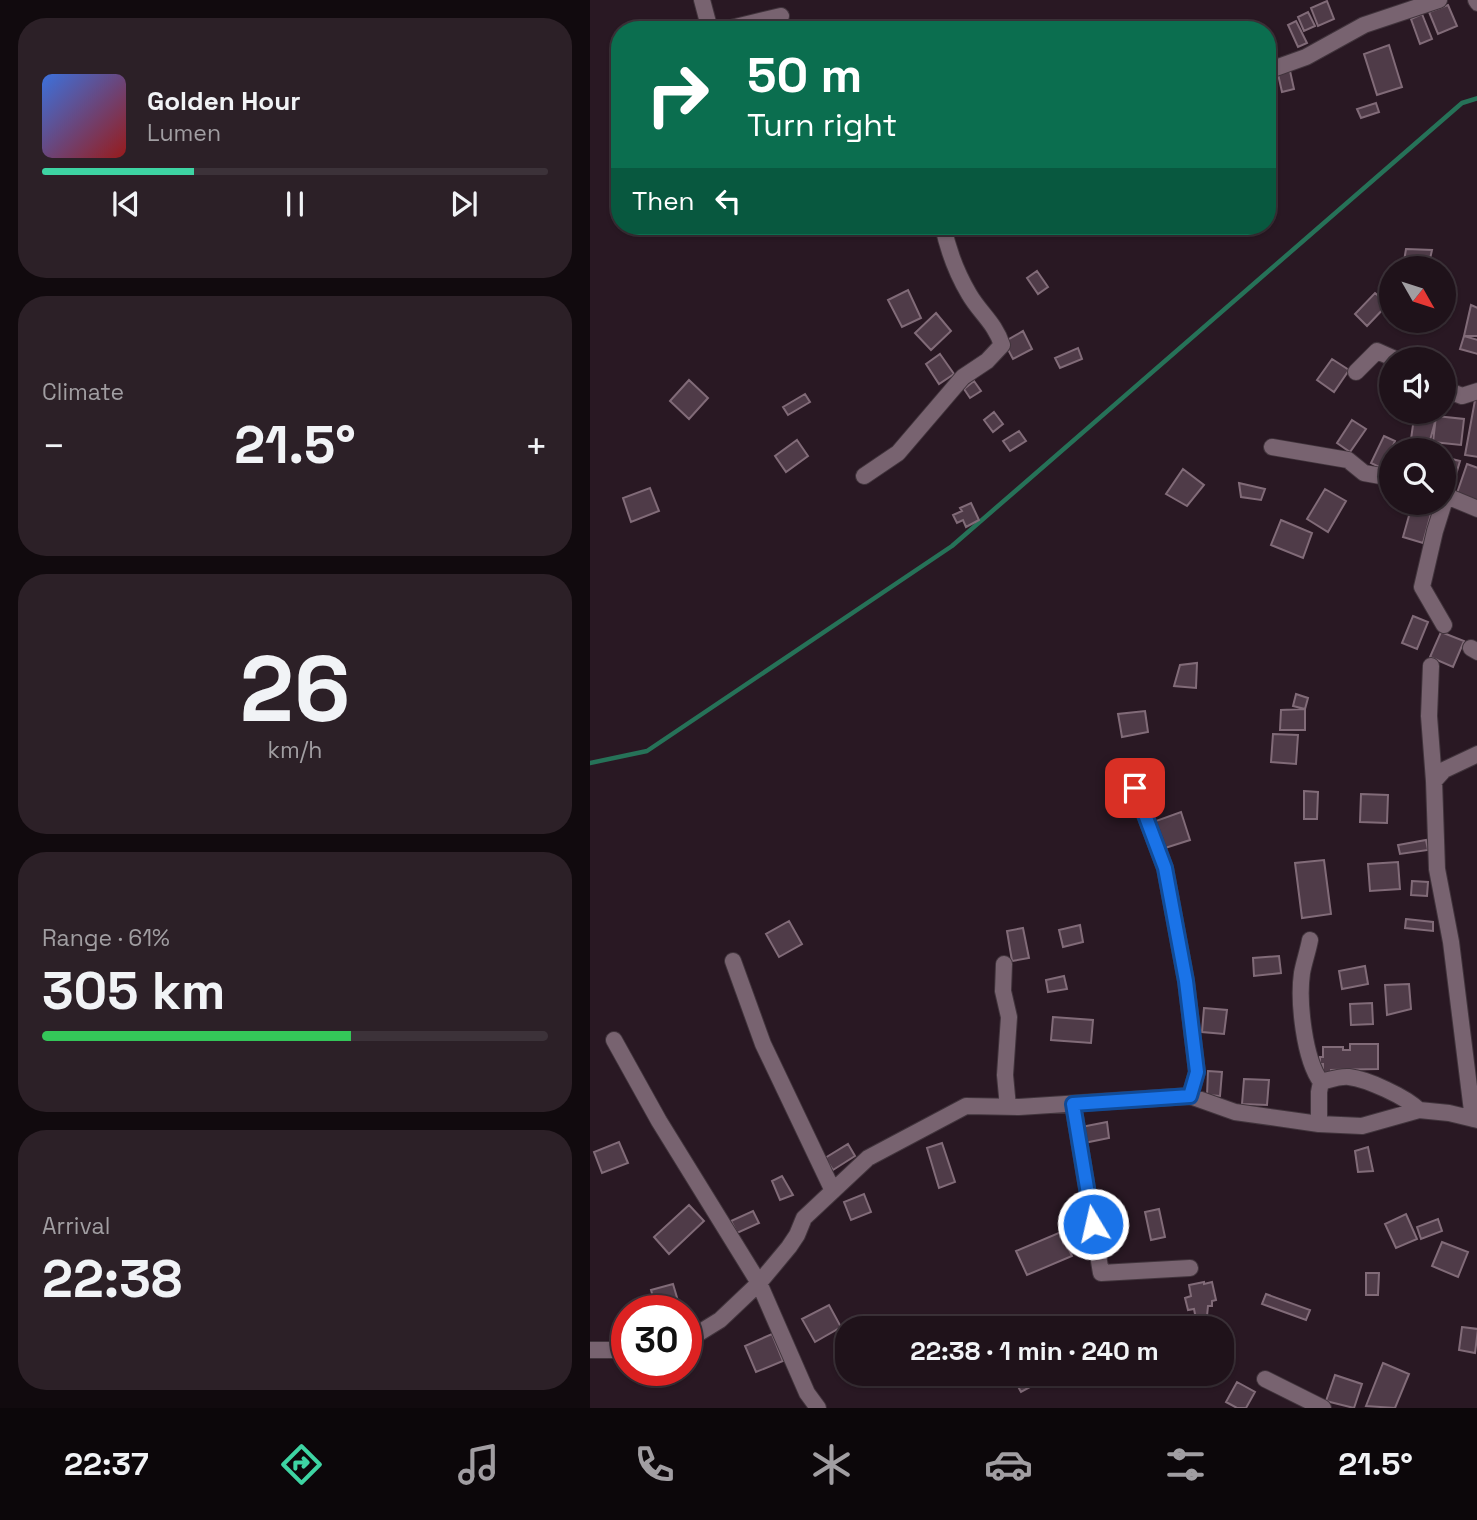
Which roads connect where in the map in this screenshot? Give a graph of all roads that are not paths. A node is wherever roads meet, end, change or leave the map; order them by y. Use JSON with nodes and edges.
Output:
{"nodes":[{"id":1,"x":702,"y":0,"type":"edge"},
{"id":2,"x":1439,"y":0,"type":"edge"},
{"id":3,"x":781,"y":16,"type":"dead end"},
{"id":4,"x":708,"y":21,"type":"edge"},
{"id":5,"x":760,"y":21,"type":"edge"},
{"id":6,"x":1276,"y":68,"type":"edge"},
{"id":7,"x":945,"y":235,"type":"edge"},
{"id":8,"x":1379,"y":352,"type":"edge"},
{"id":9,"x":1356,"y":372,"type":"dead end"},
{"id":10,"x":1477,"y":391,"type":"edge"},
{"id":11,"x":1456,"y":393,"type":"edge"},
{"id":12,"x":1272,"y":447,"type":"dead end"},
{"id":13,"x":864,"y":476,"type":"dead end"},
{"id":14,"x":1379,"y":476,"type":"edge"},
{"id":15,"x":1456,"y":500,"type":"edge"},
{"id":16,"x":1477,"y":509,"type":"edge"},
{"id":17,"x":1440,"y":515,"type":"edge"},
{"id":18,"x":1444,"y":625,"type":"dead end"},
{"id":19,"x":1431,"y":666,"type":"dead end"},
{"id":20,"x":1477,"y":754,"type":"edge"},
{"id":21,"x":1434,"y":781,"type":"junction"},
{"id":22,"x":1135,"y":788,"type":"dead end"},
{"id":23,"x":1310,"y":940,"type":"dead end"},
{"id":24,"x":733,"y":961,"type":"dead end"},
{"id":25,"x":1004,"y":964,"type":"dead end"},
{"id":26,"x":614,"y":1040,"type":"dead end"},
{"id":27,"x":1321,"y":1082,"type":"junction"},
{"id":28,"x":1190,"y":1096,"type":"junction"},
{"id":29,"x":1073,"y":1104,"type":"junction"},
{"id":30,"x":1008,"y":1107,"type":"junction"},
{"id":31,"x":1419,"y":1110,"type":"junction"},
{"id":32,"x":1475,"y":1119,"type":"edge"},
{"id":33,"x":1319,"y":1124,"type":"junction"},
{"id":34,"x":833,"y":1191,"type":"junction"},
{"id":35,"x":1190,"y":1268,"type":"dead end"},
{"id":36,"x":759,"y":1283,"type":"junction"},
{"id":37,"x":702,"y":1331,"type":"edge"},
{"id":38,"x":590,"y":1350,"type":"edge"},
{"id":39,"x":611,"y":1350,"type":"edge"},
{"id":40,"x":1265,"y":1379,"type":"dead end"},
{"id":41,"x":818,"y":1408,"type":"edge"},
{"id":42,"x":1323,"y":1408,"type":"edge"}],
"edges":[{"from":1,"to":4,"type":"street"},
{"from":2,"to":6,"type":"street"},
{"from":3,"to":5,"type":"street"},
{"from":7,"to":13,"type":"street"},
{"from":8,"to":9,"type":"street"},
{"from":10,"to":11,"type":"street"},
{"from":12,"to":14,"type":"street"},
{"from":15,"to":16,"type":"street"},
{"from":17,"to":18,"type":"street"},
{"from":19,"to":21,"type":"street"},
{"from":20,"to":21,"type":"street"},
{"from":21,"to":32,"type":"street"},
{"from":22,"to":28,"type":"street"},
{"from":23,"to":27,"type":"street"},
{"from":24,"to":34,"type":"street"},
{"from":25,"to":30,"type":"street"},
{"from":26,"to":36,"type":"street"},
{"from":27,"to":31,"type":"street"},
{"from":27,"to":33,"type":"street"},
{"from":28,"to":29,"type":"street"},
{"from":28,"to":33,"type":"street"},
{"from":29,"to":30,"type":"street"},
{"from":29,"to":35,"type":"street"},
{"from":30,"to":34,"type":"street"},
{"from":31,"to":32,"type":"street"},
{"from":31,"to":33,"type":"street"},
{"from":34,"to":36,"type":"street"},
{"from":36,"to":37,"type":"street"},
{"from":36,"to":41,"type":"street"},
{"from":38,"to":39,"type":"street"},
{"from":40,"to":42,"type":"street"}]}
